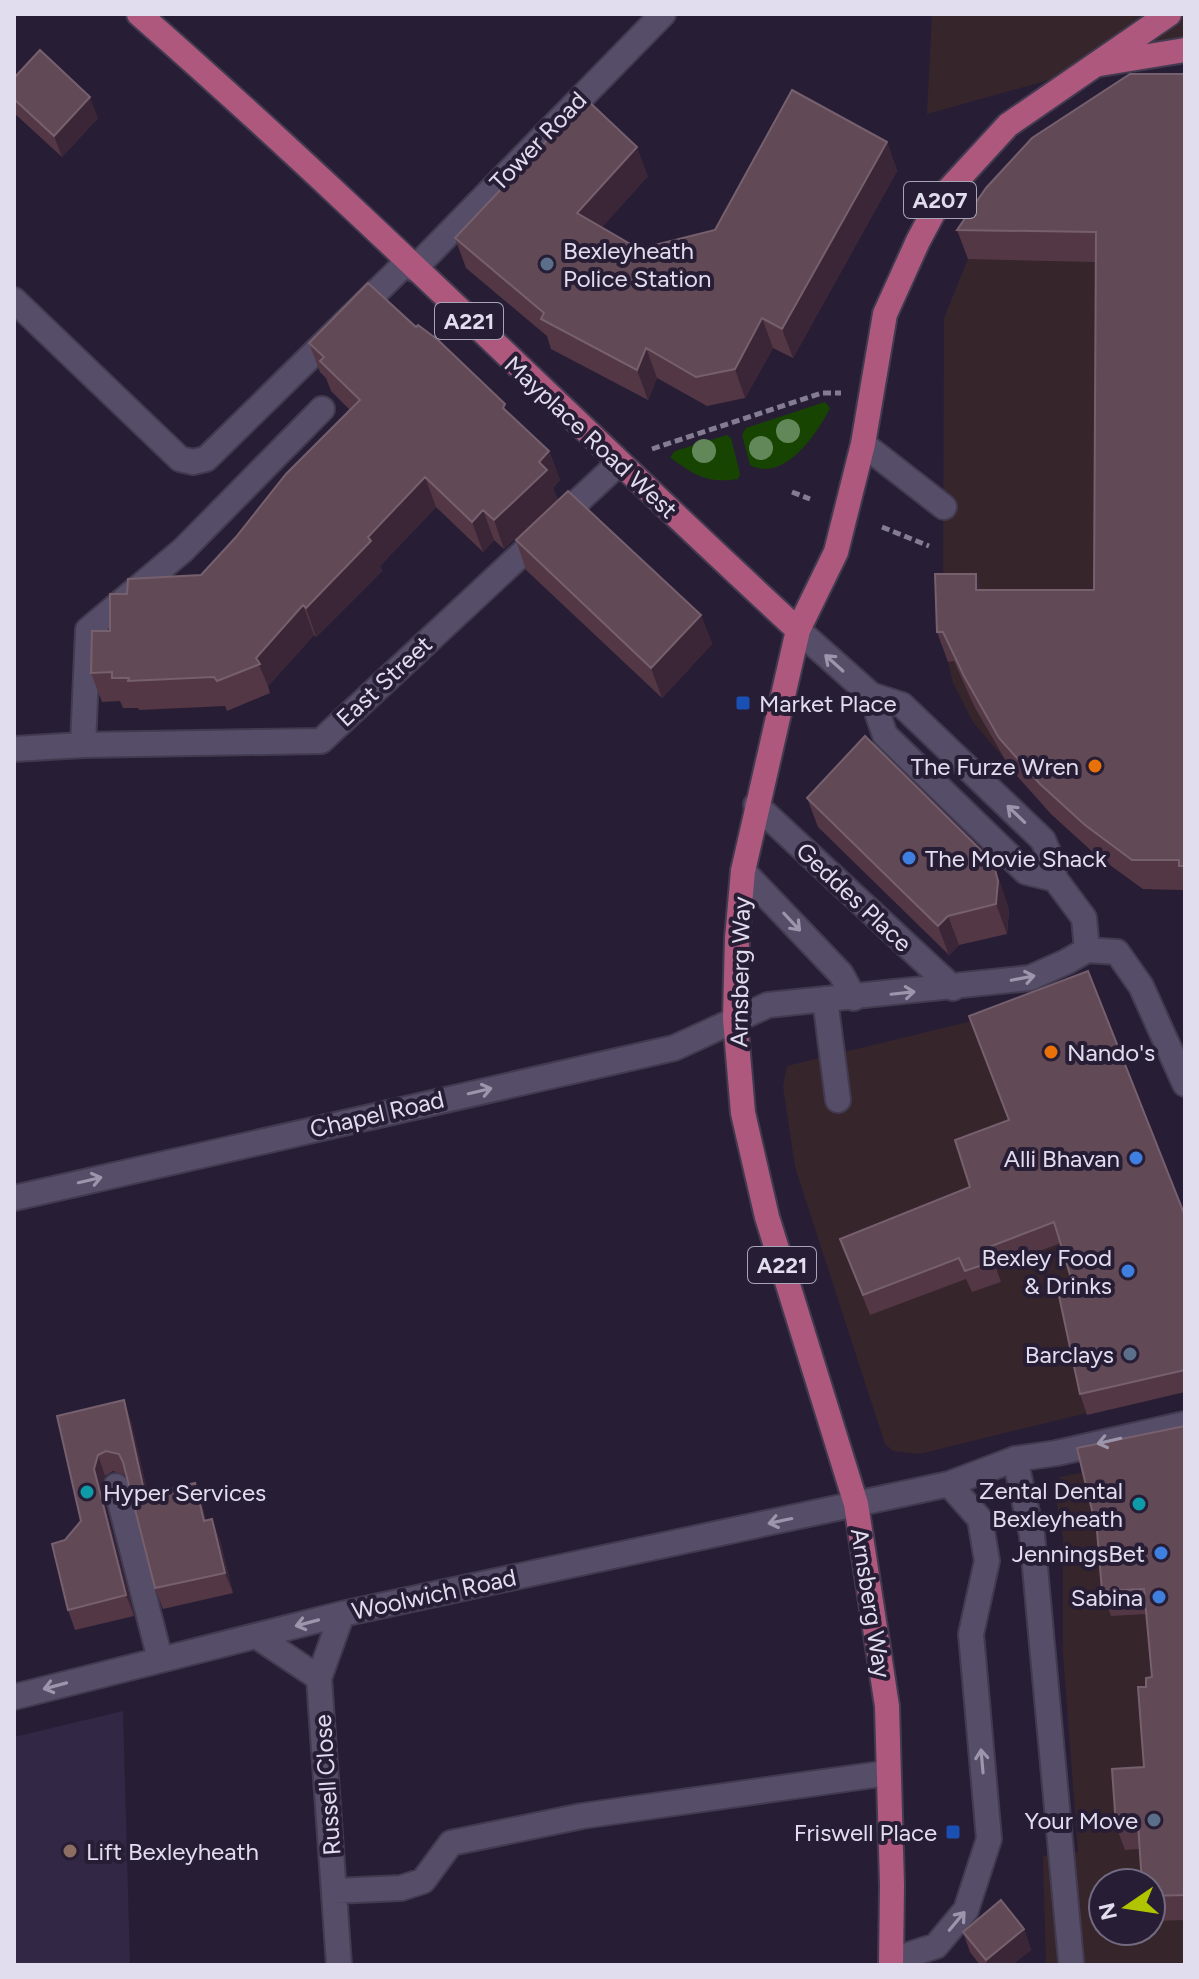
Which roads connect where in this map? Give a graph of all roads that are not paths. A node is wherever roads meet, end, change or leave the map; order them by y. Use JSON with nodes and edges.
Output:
{"nodes":[{"id":1,"x":139,"y":14,"type":"edge"},
{"id":2,"x":663,"y":14,"type":"edge"},
{"id":3,"x":1169,"y":14,"type":"edge"},
{"id":4,"x":1185,"y":50,"type":"edge"},
{"id":5,"x":1094,"y":65,"type":"junction"},
{"id":6,"x":410,"y":265,"type":"junction"},
{"id":7,"x":14,"y":300,"type":"edge"},
{"id":8,"x":322,"y":409,"type":"dead end"},
{"id":9,"x":863,"y":444,"type":"junction"},
{"id":10,"x":610,"y":471,"type":"junction"},
{"id":11,"x":944,"y":507,"type":"dead end"},
{"id":12,"x":798,"y":630,"type":"junction"},
{"id":13,"x":871,"y":695,"type":"junction"},
{"id":14,"x":83,"y":745,"type":"junction"},
{"id":15,"x":14,"y":749,"type":"edge"},
{"id":16,"x":756,"y":805,"type":"junction"},
{"id":17,"x":743,"y":871,"type":"junction"},
{"id":18,"x":1055,"y":879,"type":"junction"},
{"id":19,"x":1087,"y":950,"type":"junction"},
{"id":20,"x":953,"y":988,"type":"junction"},
{"id":21,"x":854,"y":998,"type":"junction"},
{"id":22,"x":825,"y":999,"type":"junction"},
{"id":23,"x":735,"y":1019,"type":"junction"},
{"id":24,"x":1185,"y":1084,"type":"edge"},
{"id":25,"x":838,"y":1100,"type":"dead end"},
{"id":26,"x":14,"y":1198,"type":"edge"},
{"id":27,"x":1185,"y":1424,"type":"edge"},
{"id":28,"x":1015,"y":1459,"type":"junction"},
{"id":29,"x":949,"y":1484,"type":"junction"},
{"id":30,"x":116,"y":1486,"type":"dead end"},
{"id":31,"x":856,"y":1504,"type":"junction"},
{"id":32,"x":342,"y":1614,"type":"junction"},
{"id":33,"x":258,"y":1637,"type":"junction"},
{"id":34,"x":160,"y":1659,"type":"junction"},
{"id":35,"x":319,"y":1678,"type":"junction"},
{"id":36,"x":14,"y":1697,"type":"edge"},
{"id":37,"x":888,"y":1773,"type":"junction"},
{"id":38,"x":335,"y":1891,"type":"junction"},
{"id":39,"x":1071,"y":1961,"type":"dead end"},
{"id":40,"x":339,"y":1965,"type":"edge"},
{"id":41,"x":893,"y":1965,"type":"edge"}],
"edges":[{"from":1,"to":6,"type":"main road","name":"Mayplace Road West","number":"A221"},
{"from":2,"to":6,"type":"street","name":"Tower Road"},
{"from":3,"to":5,"type":"main road","name":"Arnsberg Way","number":"A207"},
{"from":4,"to":5,"type":"main road","name":"Arnsberg Way","number":"A207"},
{"from":5,"to":9,"type":"main road","name":"Arnsberg Way","number":"A207"},
{"from":6,"to":7,"type":"street","name":"Tower Road"},
{"from":6,"to":10,"type":"main road","name":"Mayplace Road West","number":"A221"},
{"from":8,"to":14,"type":"street"},
{"from":9,"to":11,"type":"street"},
{"from":9,"to":12,"type":"main road","name":"Arnsberg Way","number":"A207"},
{"from":10,"to":12,"type":"main road","name":"Mayplace Road West","number":"A221"},
{"from":10,"to":14,"type":"street","name":"East Street"},
{"from":13,"to":12,"type":"street","one_way":true},
{"from":12,"to":16,"type":"main road","name":"Arnsberg Way","number":"A221"},
{"from":18,"to":13,"type":"street","one_way":true},
{"from":13,"to":18,"type":"street"},
{"from":14,"to":15,"type":"street","name":"East Street"},
{"from":16,"to":17,"type":"main road","name":"Arnsberg Way","number":"A221"},
{"from":16,"to":20,"type":"street","name":"Geddes Place"},
{"from":17,"to":21,"type":"street","one_way":true},
{"from":17,"to":23,"type":"main road","name":"Arnsberg Way","number":"A221"},
{"from":18,"to":19,"type":"street"},
{"from":20,"to":19,"type":"street","name":"Geddes Place","one_way":true},
{"from":19,"to":24,"type":"street"},
{"from":21,"to":20,"type":"street","name":"Geddes Place","one_way":true},
{"from":21,"to":22,"type":"street","name":"Geddes Place"},
{"from":22,"to":23,"type":"street","name":"Geddes Place"},
{"from":22,"to":25,"type":"street"},
{"from":26,"to":23,"type":"street","name":"Chapel Road","one_way":true},
{"from":23,"to":31,"type":"main road","name":"Arnsberg Way","number":"A221"},
{"from":27,"to":28,"type":"street","one_way":true},
{"from":28,"to":29,"type":"street"},
{"from":28,"to":39,"type":"street"},
{"from":29,"to":31,"type":"street"},
{"from":41,"to":29,"type":"street","one_way":true},
{"from":30,"to":34,"type":"street"},
{"from":31,"to":32,"type":"street","name":"Woolwich Road","one_way":true},
{"from":31,"to":37,"type":"main road","name":"Arnsberg Way","number":"A221"},
{"from":32,"to":33,"type":"street","name":"Woolwich Road","one_way":true},
{"from":32,"to":35,"type":"street"},
{"from":33,"to":34,"type":"street","name":"Woolwich Road"},
{"from":33,"to":35,"type":"street"},
{"from":34,"to":36,"type":"street","name":"Woolwich Road","one_way":true},
{"from":35,"to":38,"type":"street","name":"Russell Close"},
{"from":37,"to":38,"type":"street"},
{"from":37,"to":41,"type":"main road","name":"Arnsberg Way","number":"A221"},
{"from":38,"to":40,"type":"street","name":"Russell Close"}]}
